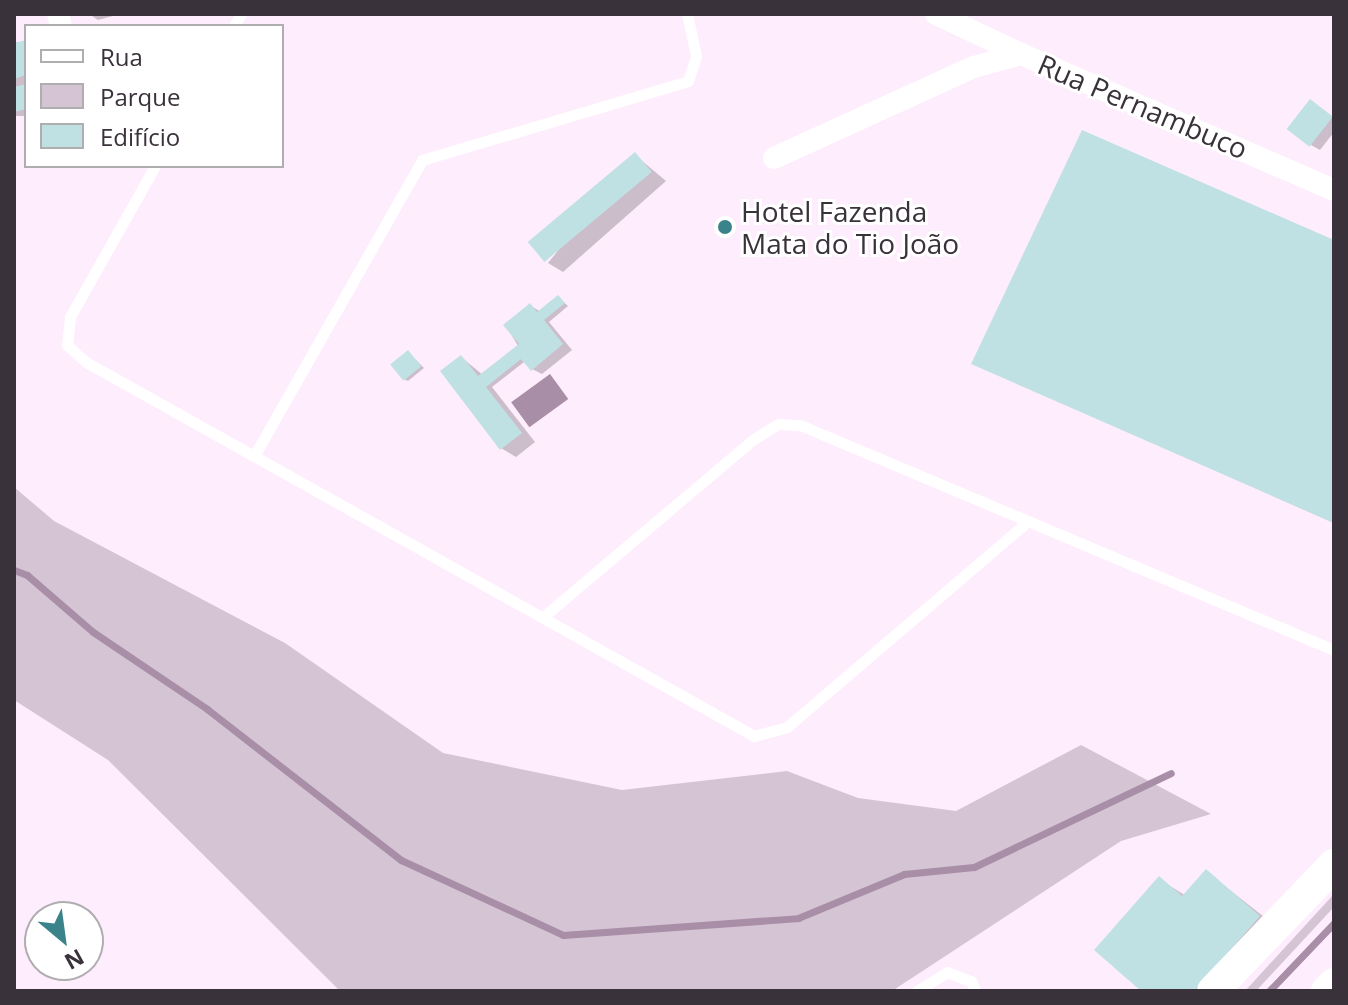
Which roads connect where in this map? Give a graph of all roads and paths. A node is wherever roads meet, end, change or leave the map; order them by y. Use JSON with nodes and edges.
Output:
{"nodes":[{"id":1,"x":687,"y":14,"type":"edge"},
{"id":2,"x":936,"y":14,"type":"edge"},
{"id":3,"x":1021,"y":54,"type":"junction"},
{"id":4,"x":774,"y":158,"type":"dead end"},
{"id":5,"x":154,"y":168,"type":"edge"},
{"id":6,"x":1334,"y":190,"type":"edge"},
{"id":7,"x":254,"y":456,"type":"junction"},
{"id":8,"x":1028,"y":521,"type":"junction"},
{"id":9,"x":543,"y":617,"type":"junction"},
{"id":10,"x":1334,"y":650,"type":"edge"},
{"id":11,"x":1334,"y":865,"type":"edge"},
{"id":12,"x":1334,"y":984,"type":"edge"},
{"id":13,"x":917,"y":991,"type":"edge"},
{"id":14,"x":975,"y":991,"type":"edge"},
{"id":15,"x":1213,"y":991,"type":"edge"},
{"id":16,"x":1327,"y":991,"type":"edge"}],
"edges":[{"from":1,"to":7,"type":"lane"},
{"from":2,"to":3,"type":"street"},
{"from":3,"to":4,"type":"street","name":"Rua Pernambuco"},
{"from":3,"to":6,"type":"street","name":"Rua Pernambuco"},
{"from":5,"to":7,"type":"lane"},
{"from":7,"to":9,"type":"lane"},
{"from":8,"to":9,"type":"lane"},
{"from":8,"to":9,"type":"lane"},
{"from":8,"to":10,"type":"lane"},
{"from":11,"to":15,"type":"main road"},
{"from":12,"to":16,"type":"main road"},
{"from":13,"to":14,"type":"lane"}]}
